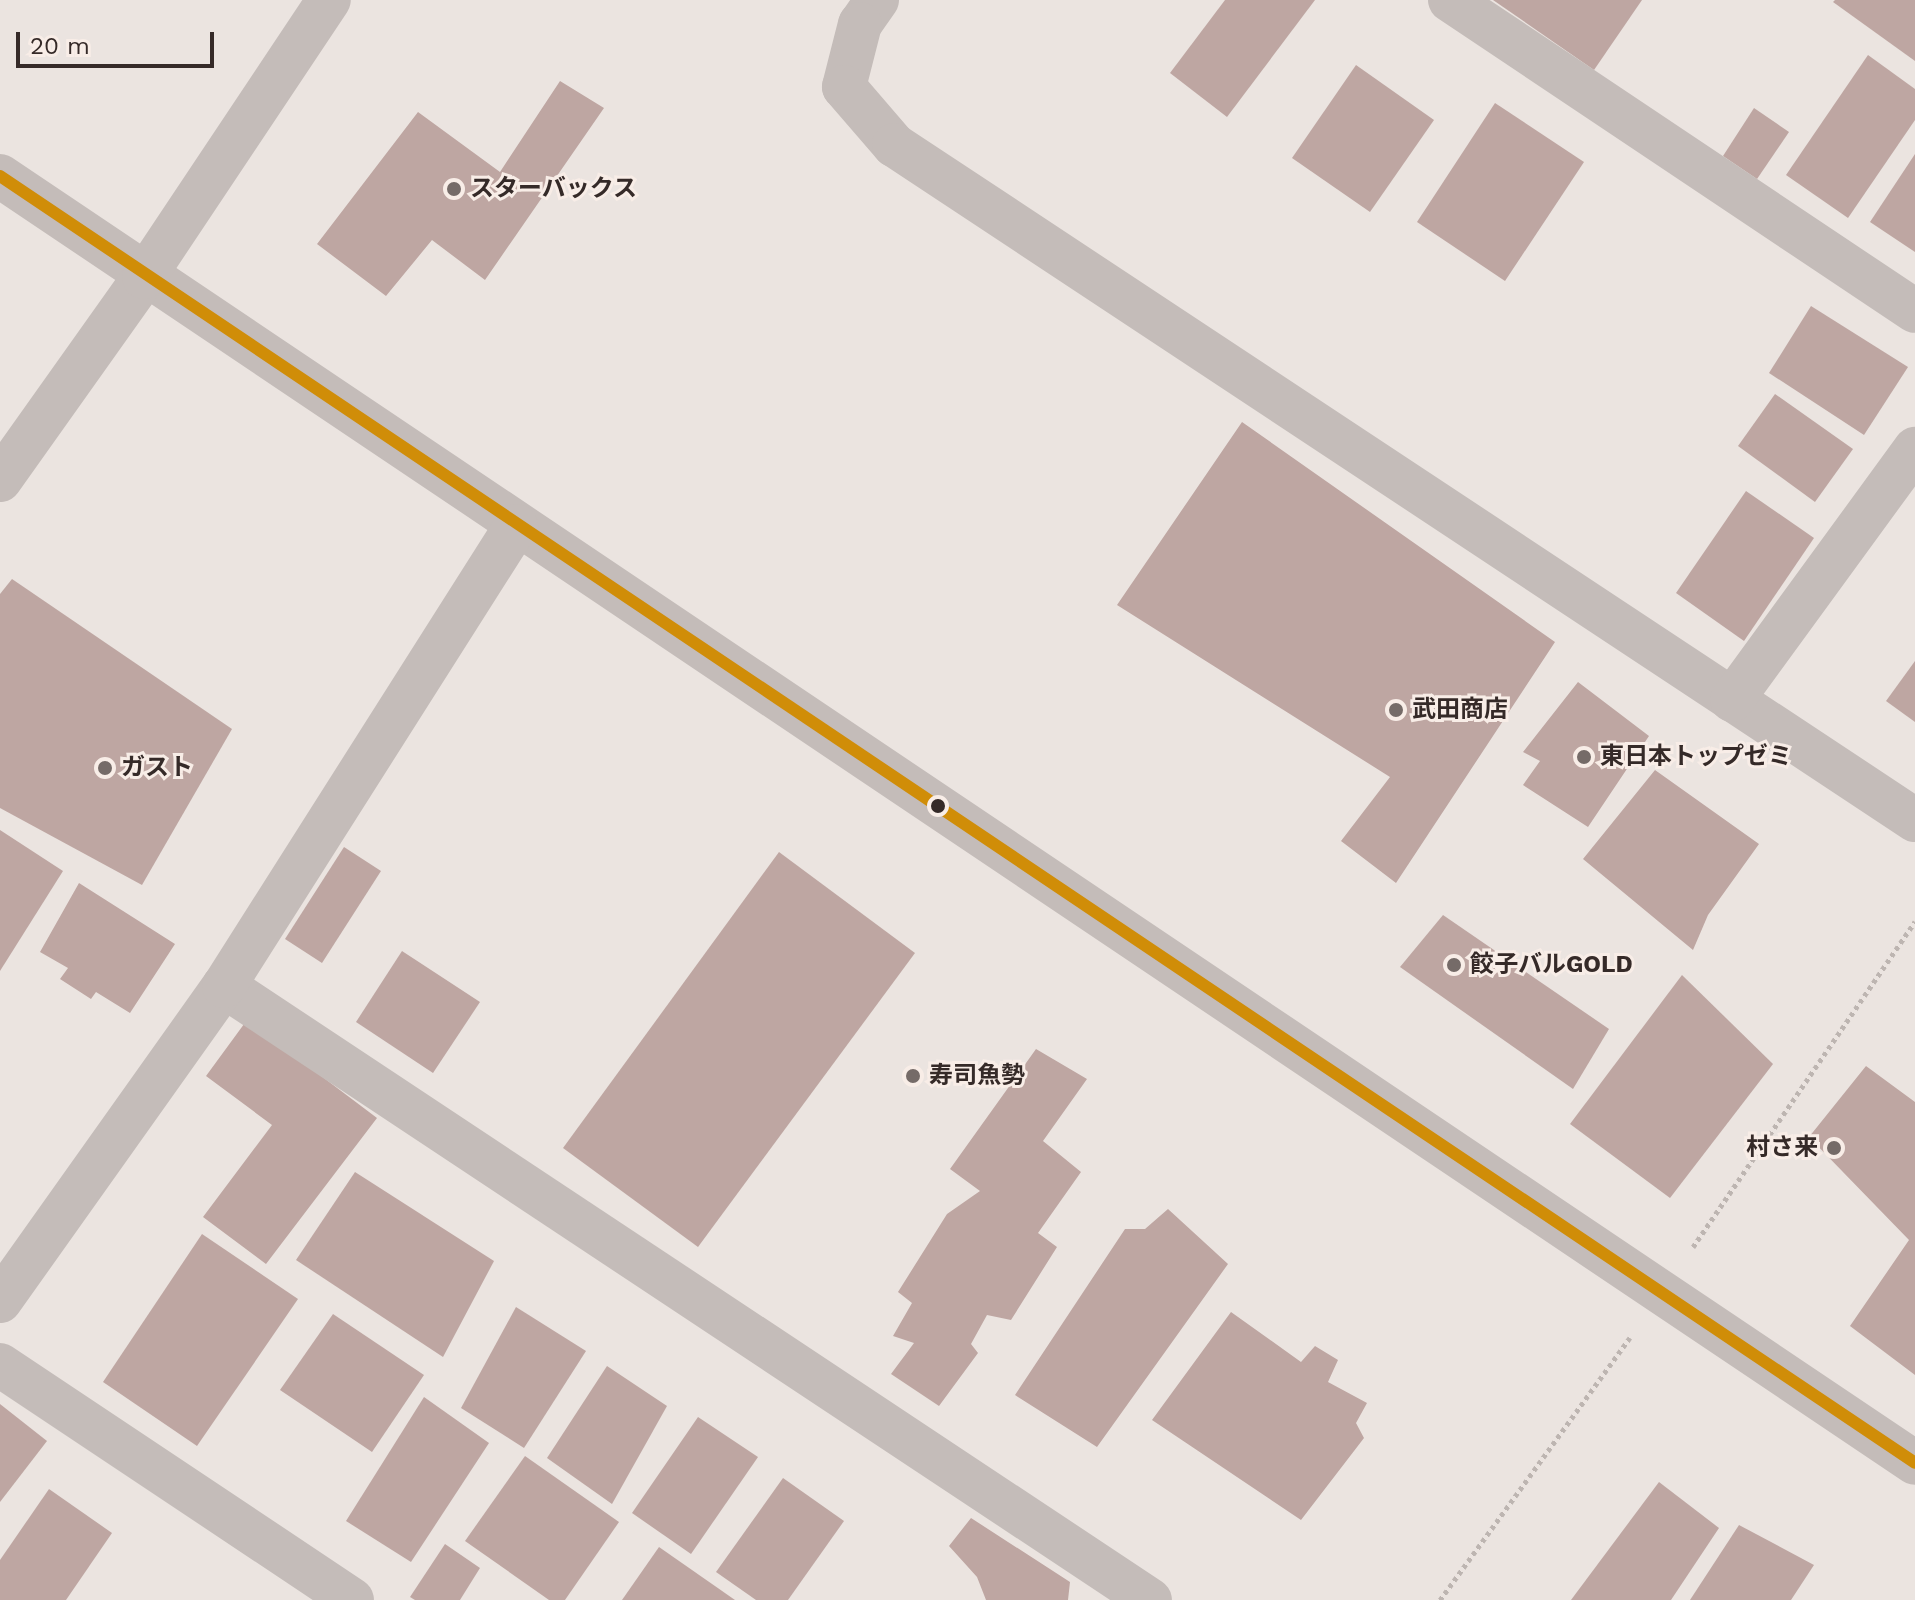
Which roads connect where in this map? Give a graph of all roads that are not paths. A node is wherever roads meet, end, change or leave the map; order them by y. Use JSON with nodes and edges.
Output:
{"nodes":[{"id":1,"x":329,"y":0,"type":"edge"},
{"id":2,"x":877,"y":0,"type":"edge"},
{"id":3,"x":1450,"y":0,"type":"edge"},
{"id":4,"x":0,"y":176,"type":"edge"},
{"id":5,"x":144,"y":277,"type":"junction"},
{"id":6,"x":1915,"y":311,"type":"edge"},
{"id":7,"x":1915,"y":449,"type":"edge"},
{"id":8,"x":0,"y":480,"type":"edge"},
{"id":9,"x":516,"y":526,"type":"junction"},
{"id":10,"x":1732,"y":700,"type":"junction"},
{"id":11,"x":1915,"y":820,"type":"edge"},
{"id":12,"x":224,"y":986,"type":"junction"},
{"id":13,"x":0,"y":1301,"type":"edge"},
{"id":14,"x":0,"y":1365,"type":"edge"},
{"id":15,"x":1915,"y":1463,"type":"edge"},
{"id":16,"x":352,"y":1600,"type":"edge"},
{"id":17,"x":1150,"y":1600,"type":"edge"}],
"edges":[{"from":1,"to":5,"type":"street"},
{"from":2,"to":10,"type":"street"},
{"from":3,"to":6,"type":"street"},
{"from":4,"to":5,"type":"street"},
{"from":5,"to":8,"type":"street"},
{"from":5,"to":9,"type":"street"},
{"from":7,"to":10,"type":"street"},
{"from":9,"to":12,"type":"street"},
{"from":9,"to":15,"type":"street"},
{"from":10,"to":11,"type":"street"},
{"from":12,"to":13,"type":"street"},
{"from":12,"to":17,"type":"street"},
{"from":14,"to":16,"type":"street"}]}
